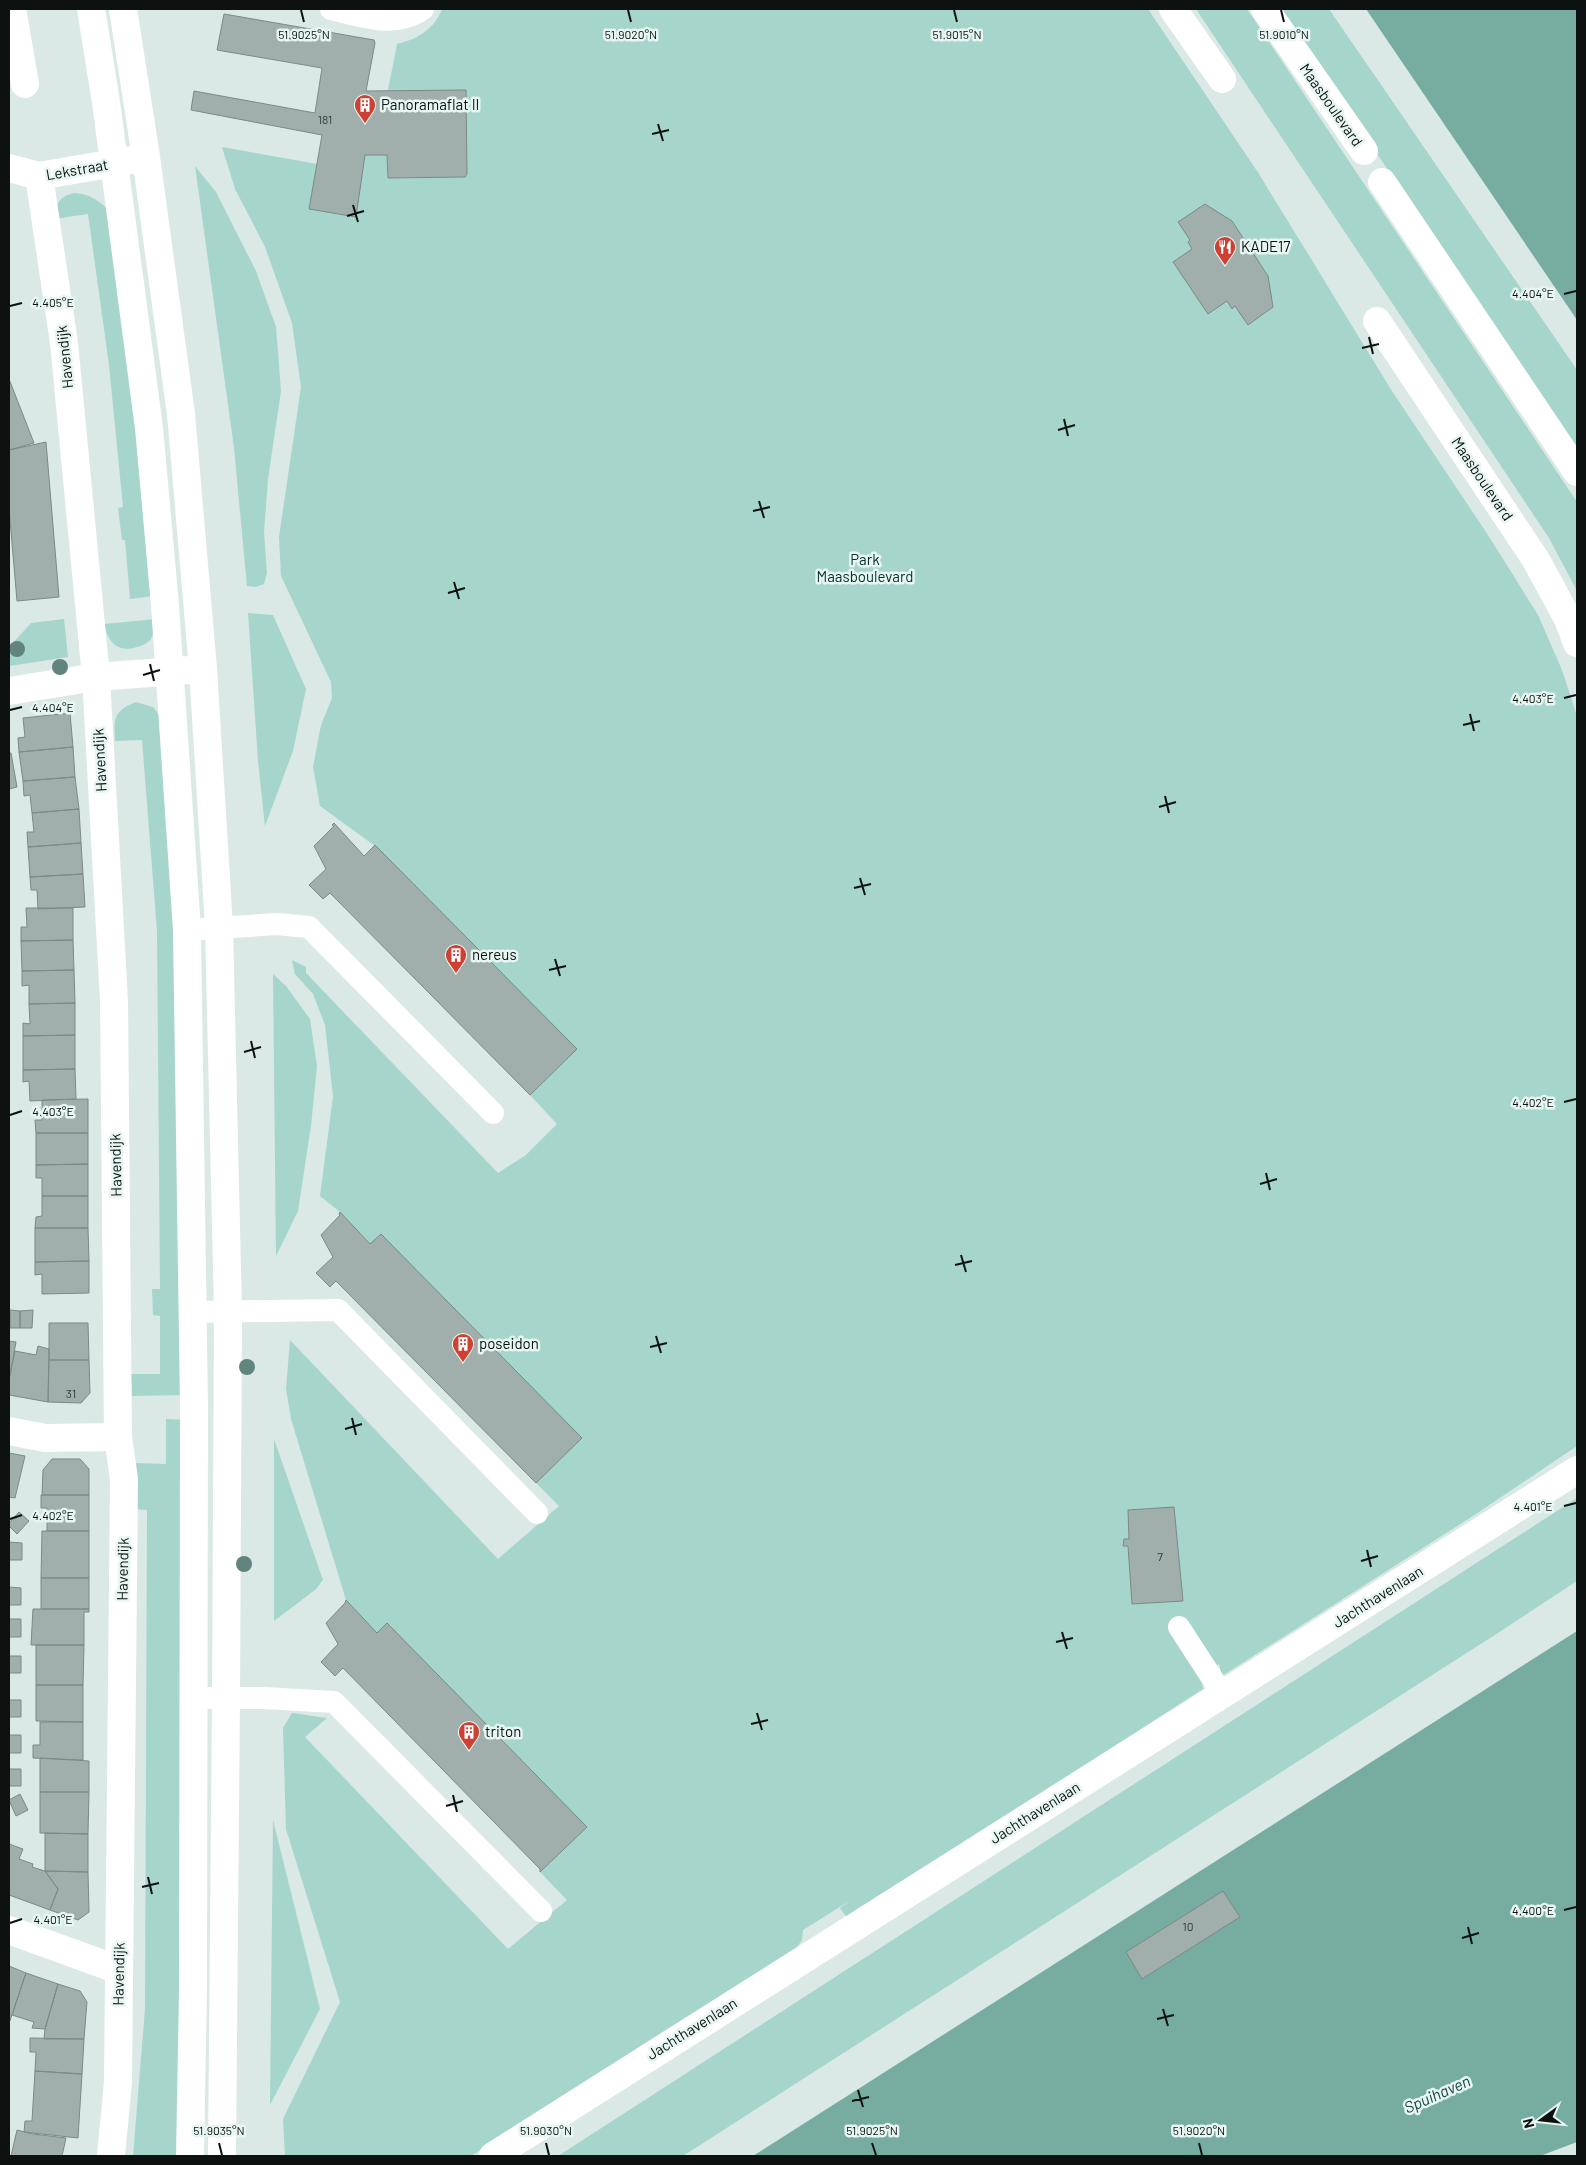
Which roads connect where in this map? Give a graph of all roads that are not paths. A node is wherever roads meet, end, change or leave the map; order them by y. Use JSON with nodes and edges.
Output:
{"nodes":[{"id":1,"x":12,"y":9,"type":"edge"},
{"id":2,"x":92,"y":9,"type":"edge"},
{"id":3,"x":123,"y":9,"type":"edge"},
{"id":4,"x":331,"y":9,"type":"edge"},
{"id":5,"x":423,"y":9,"type":"edge"},
{"id":6,"x":1173,"y":9,"type":"edge"},
{"id":7,"x":1265,"y":9,"type":"edge"},
{"id":8,"x":1222,"y":79,"type":"dead end"},
{"id":9,"x":25,"y":84,"type":"dead end"},
{"id":10,"x":1364,"y":151,"type":"dead end"},
{"id":11,"x":146,"y":157,"type":"junction"},
{"id":12,"x":114,"y":164,"type":"junction"},
{"id":13,"x":9,"y":168,"type":"edge"},
{"id":14,"x":39,"y":176,"type":"junction"},
{"id":15,"x":1382,"y":182,"type":"dead end"},
{"id":16,"x":1377,"y":321,"type":"dead end"},
{"id":17,"x":1577,"y":472,"type":"edge"},
{"id":18,"x":1577,"y":643,"type":"edge"},
{"id":19,"x":203,"y":669,"type":"junction"},
{"id":20,"x":170,"y":672,"type":"junction"},
{"id":21,"x":96,"y":677,"type":"junction"},
{"id":22,"x":9,"y":691,"type":"edge"},
{"id":23,"x":219,"y":927,"type":"junction"},
{"id":24,"x":187,"y":930,"type":"junction"},
{"id":25,"x":493,"y":1113,"type":"dead end"},
{"id":26,"x":192,"y":1312,"type":"junction"},
{"id":27,"x":228,"y":1312,"type":"junction"},
{"id":28,"x":9,"y":1431,"type":"edge"},
{"id":29,"x":118,"y":1437,"type":"junction"},
{"id":30,"x":1577,"y":1470,"type":"edge"},
{"id":31,"x":536,"y":1513,"type":"dead end"},
{"id":32,"x":1179,"y":1627,"type":"dead end"},
{"id":33,"x":1223,"y":1695,"type":"junction"},
{"id":34,"x":226,"y":1697,"type":"junction"},
{"id":35,"x":194,"y":1698,"type":"junction"},
{"id":36,"x":541,"y":1910,"type":"dead end"},
{"id":37,"x":9,"y":1930,"type":"edge"},
{"id":38,"x":119,"y":1970,"type":"junction"},
{"id":39,"x":111,"y":2156,"type":"edge"},
{"id":40,"x":190,"y":2156,"type":"edge"},
{"id":41,"x":222,"y":2156,"type":"edge"},
{"id":42,"x":493,"y":2156,"type":"edge"}],
"edges":[{"from":1,"to":9,"type":"street"},
{"from":2,"to":12,"type":"street"},
{"from":3,"to":11,"type":"street"},
{"from":4,"to":5,"type":"lane"},
{"from":6,"to":8,"type":"street"},
{"from":7,"to":10,"type":"street","name":"Maasboulevard"},
{"from":11,"to":12,"type":"street","name":"Lekstraat"},
{"from":11,"to":19,"type":"street"},
{"from":12,"to":14,"type":"street","name":"Lekstraat"},
{"from":12,"to":20,"type":"street"},
{"from":13,"to":14,"type":"street","name":"Lekstraat"},
{"from":14,"to":21,"type":"street","name":"Havendijk"},
{"from":15,"to":17,"type":"street"},
{"from":16,"to":18,"type":"street","name":"Maasboulevard"},
{"from":19,"to":20,"type":"street"},
{"from":19,"to":23,"type":"street"},
{"from":20,"to":21,"type":"street"},
{"from":20,"to":24,"type":"street"},
{"from":21,"to":22,"type":"street"},
{"from":21,"to":29,"type":"street","name":"Havendijk"},
{"from":23,"to":24,"type":"lane"},
{"from":23,"to":25,"type":"lane"},
{"from":23,"to":27,"type":"street"},
{"from":24,"to":26,"type":"street"},
{"from":26,"to":27,"type":"lane"},
{"from":26,"to":35,"type":"street"},
{"from":27,"to":31,"type":"lane"},
{"from":27,"to":34,"type":"street"},
{"from":28,"to":29,"type":"street"},
{"from":29,"to":38,"type":"street","name":"Havendijk"},
{"from":30,"to":33,"type":"street","name":"Jachthavenlaan"},
{"from":32,"to":33,"type":"lane"},
{"from":33,"to":42,"type":"street","name":"Jachthavenlaan"},
{"from":34,"to":35,"type":"lane"},
{"from":34,"to":36,"type":"lane"},
{"from":34,"to":41,"type":"street"},
{"from":35,"to":40,"type":"street"},
{"from":37,"to":38,"type":"street"},
{"from":38,"to":39,"type":"street","name":"Havendijk"}]}
